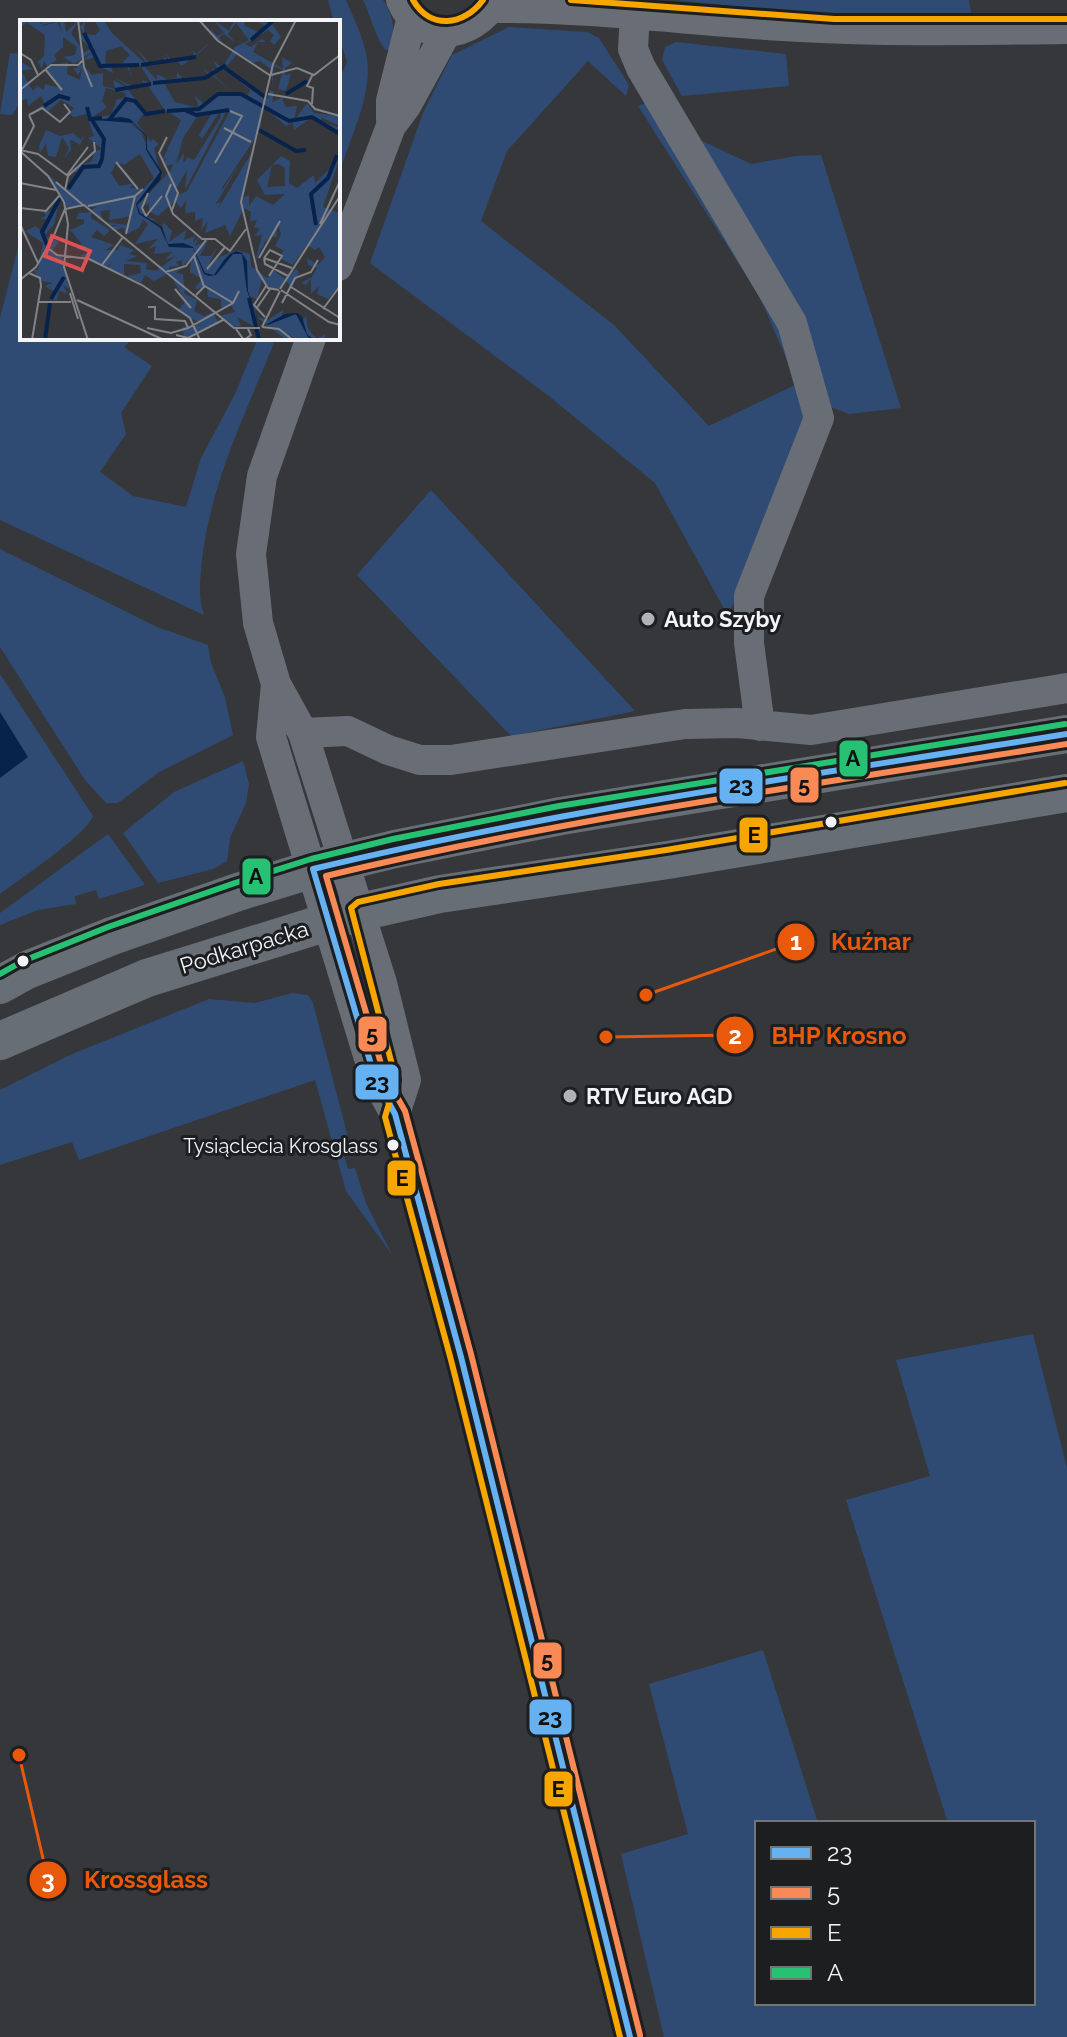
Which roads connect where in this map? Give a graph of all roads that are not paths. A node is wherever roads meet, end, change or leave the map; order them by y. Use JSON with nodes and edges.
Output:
{"nodes":[{"id":1,"x":596,"y":0,"type":"edge"},
{"id":2,"x":494,"y":4,"type":"edge"},
{"id":3,"x":406,"y":9,"type":"edge"},
{"id":4,"x":635,"y":13,"type":"junction"},
{"id":5,"x":1067,"y":29,"type":"edge"},
{"id":6,"x":447,"y":31,"type":"junction"},
{"id":7,"x":391,"y":126,"type":"junction"},
{"id":8,"x":340,"y":261,"type":"edge"},
{"id":9,"x":310,"y":340,"type":"edge"},
{"id":10,"x":276,"y":684,"type":"junction"},
{"id":11,"x":1067,"y":688,"type":"edge"},
{"id":12,"x":760,"y":726,"type":"junction"},
{"id":13,"x":303,"y":733,"type":"junction"},
{"id":14,"x":1067,"y":734,"type":"edge"},
{"id":15,"x":1067,"y":793,"type":"edge"},
{"id":16,"x":328,"y":865,"type":"junction"},
{"id":17,"x":344,"y":917,"type":"junction"},
{"id":18,"x":0,"y":985,"type":"edge"},
{"id":19,"x":0,"y":1041,"type":"edge"},
{"id":20,"x":630,"y":2037,"type":"edge"}],
"edges":[{"from":1,"to":4,"type":"street"},
{"from":2,"to":4,"type":"street"},
{"from":2,"to":6,"type":"street"},
{"from":3,"to":6,"type":"street"},
{"from":3,"to":7,"type":"street"},
{"from":4,"to":5,"type":"street"},
{"from":4,"to":12,"type":"street"},
{"from":6,"to":7,"type":"street"},
{"from":7,"to":8,"type":"street"},
{"from":9,"to":10,"type":"street"},
{"from":10,"to":13,"type":"street"},
{"from":10,"to":16,"type":"street"},
{"from":11,"to":12,"type":"street"},
{"from":12,"to":13,"type":"street"},
{"from":13,"to":16,"type":"street"},
{"from":14,"to":16,"type":"main road"},
{"from":15,"to":17,"type":"main road","name":"Podkarpacka"},
{"from":16,"to":17,"type":"street"},
{"from":16,"to":18,"type":"main road"},
{"from":17,"to":19,"type":"main road","name":"Podkarpacka"},
{"from":17,"to":20,"type":"street"}]}
